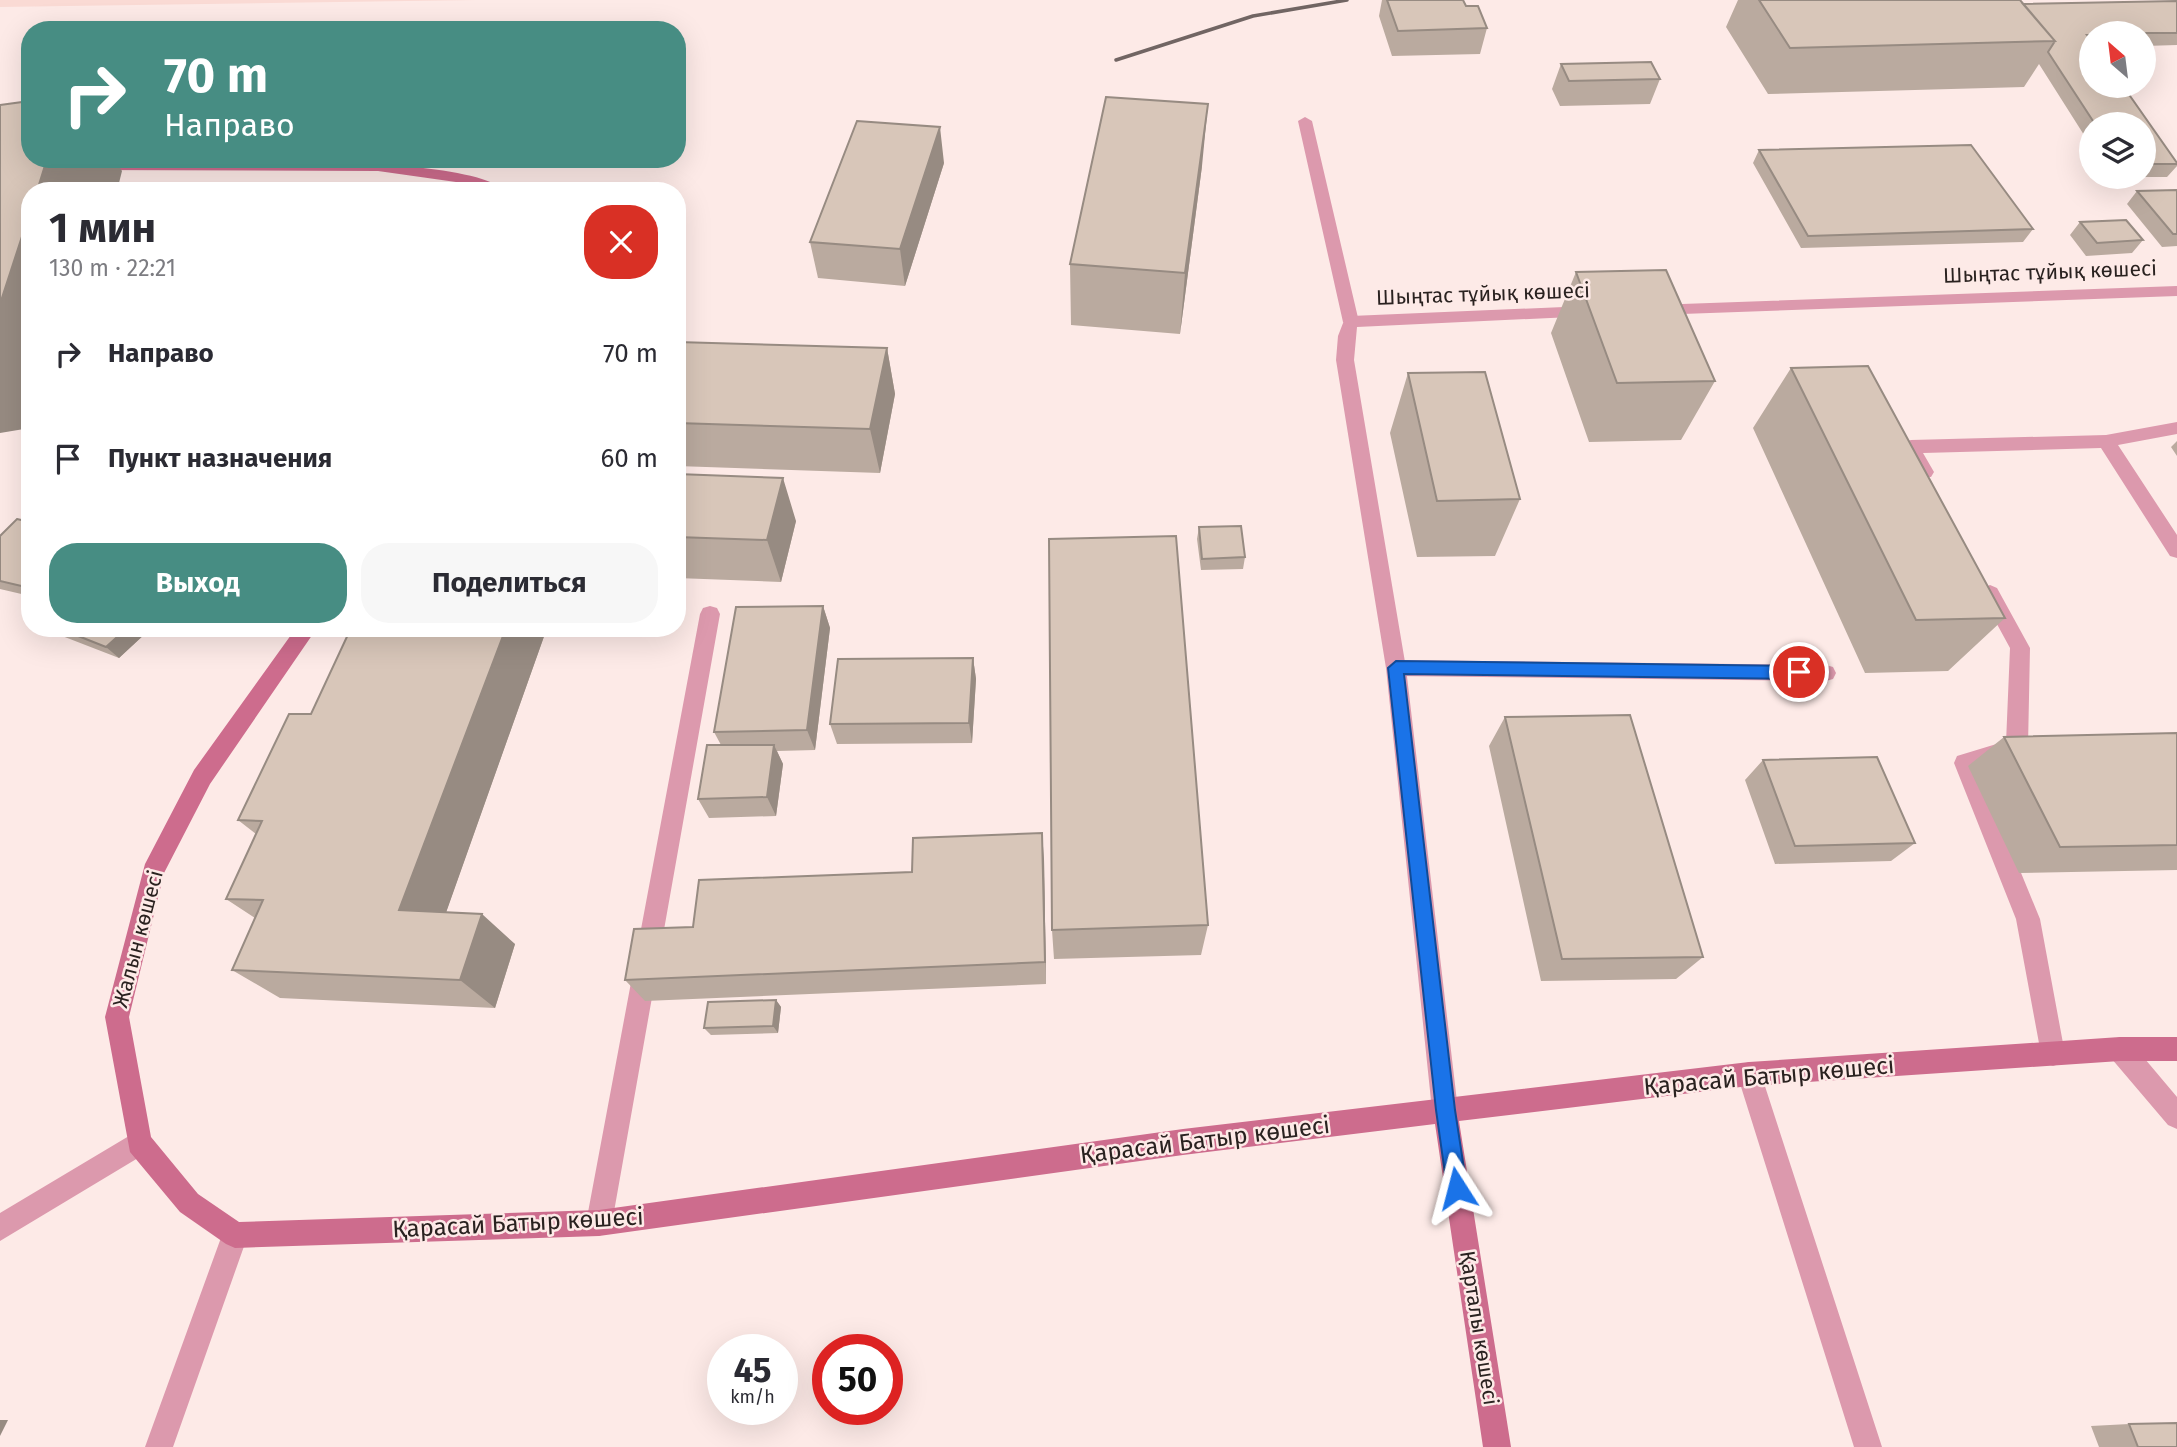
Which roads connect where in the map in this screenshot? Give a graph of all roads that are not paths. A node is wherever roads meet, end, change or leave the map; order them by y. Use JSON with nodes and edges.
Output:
{"nodes":[{"id":1,"x":1305,"y":121,"type":"dead end"},
{"id":2,"x":385,"y":168,"type":"edge"},
{"id":3,"x":474,"y":182,"type":"edge"},
{"id":4,"x":2177,"y":291,"type":"edge"},
{"id":5,"x":1639,"y":310,"type":"edge"},
{"id":6,"x":1611,"y":312,"type":"edge"},
{"id":7,"x":1351,"y":322,"type":"junction"},
{"id":8,"x":2177,"y":428,"type":"edge"},
{"id":9,"x":2106,"y":441,"type":"junction"},
{"id":10,"x":1937,"y":494,"type":"edge"},
{"id":11,"x":2177,"y":551,"type":"edge"},
{"id":12,"x":1982,"y":577,"type":"edge"},
{"id":13,"x":710,"y":614,"type":"dead end"},
{"id":14,"x":301,"y":637,"type":"edge"},
{"id":15,"x":1396,"y":668,"type":"junction"},
{"id":16,"x":1826,"y":673,"type":"dead end"},
{"id":17,"x":2044,"y":744,"type":"edge"},
{"id":18,"x":2017,"y":746,"type":"junction"},
{"id":19,"x":2120,"y":1049,"type":"junction"},
{"id":20,"x":2177,"y":1049,"type":"edge"},
{"id":21,"x":2053,"y":1054,"type":"junction"},
{"id":22,"x":1749,"y":1074,"type":"junction"},
{"id":23,"x":1445,"y":1110,"type":"junction"},
{"id":24,"x":2177,"y":1116,"type":"edge"},
{"id":25,"x":139,"y":1143,"type":"junction"},
{"id":26,"x":599,"y":1223,"type":"junction"},
{"id":27,"x":0,"y":1228,"type":"edge"},
{"id":28,"x":235,"y":1235,"type":"junction"},
{"id":29,"x":159,"y":1447,"type":"edge"},
{"id":30,"x":1497,"y":1447,"type":"edge"},
{"id":31,"x":1868,"y":1447,"type":"edge"}],
"edges":[{"from":1,"to":7,"type":"street"},
{"from":2,"to":3,"type":"main road"},
{"from":4,"to":5,"type":"street","name":"Шыңтас тұйық көшесі"},
{"from":6,"to":7,"type":"street","name":"Шыңтас тұйық көшесі"},
{"from":7,"to":15,"type":"street","name":"Шыңтас тұйық көшесі"},
{"from":8,"to":9,"type":"street"},
{"from":9,"to":10,"type":"street"},
{"from":9,"to":11,"type":"street"},
{"from":12,"to":18,"type":"street"},
{"from":13,"to":26,"type":"street"},
{"from":14,"to":25,"type":"main road","name":"Жалын көшесі"},
{"from":15,"to":16,"type":"street"},
{"from":15,"to":23,"type":"street","name":"Қарталы көшесі"},
{"from":17,"to":18,"type":"street"},
{"from":18,"to":21,"type":"street"},
{"from":19,"to":20,"type":"main road","name":"Қарасай Батыр көшесі"},
{"from":19,"to":21,"type":"main road","name":"Қарасай Батыр көшесі"},
{"from":19,"to":24,"type":"street"},
{"from":21,"to":22,"type":"main road","name":"Қарасай Батыр көшесі"},
{"from":22,"to":23,"type":"main road","name":"Қарасай Батыр көшесі"},
{"from":22,"to":31,"type":"street"},
{"from":23,"to":26,"type":"main road","name":"Қарасай Батыр көшесі"},
{"from":23,"to":30,"type":"main road","name":"Қарталы көшесі"},
{"from":25,"to":27,"type":"street"},
{"from":25,"to":28,"type":"main road","name":"Жалын көшесі"},
{"from":26,"to":28,"type":"main road","name":"Қарасай Батыр көшесі"},
{"from":28,"to":29,"type":"street"}]}
